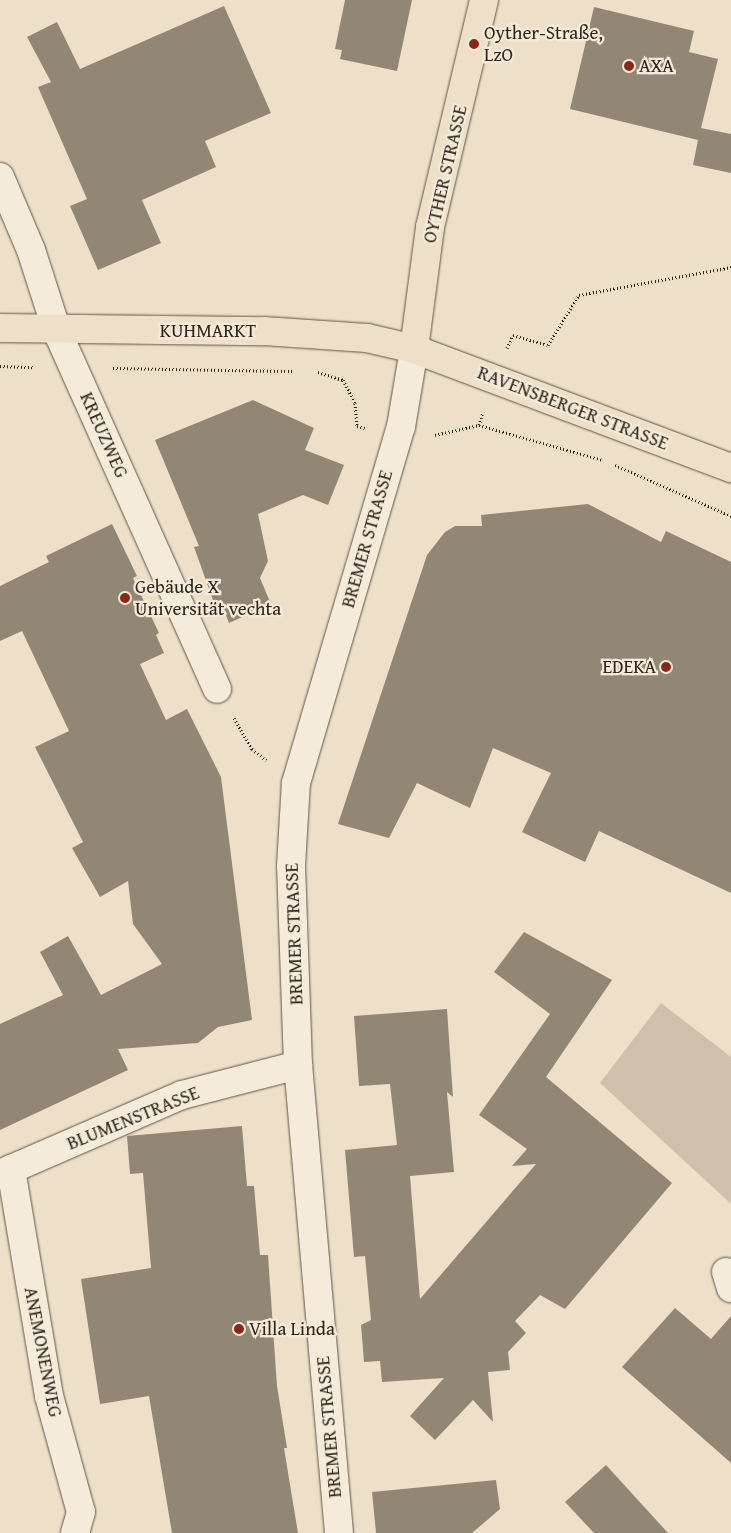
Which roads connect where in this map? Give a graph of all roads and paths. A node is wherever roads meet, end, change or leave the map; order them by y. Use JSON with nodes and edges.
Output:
{"nodes":[{"id":1,"x":484,"y":0,"type":"edge"},
{"id":2,"x":0,"y":177,"type":"edge"},
{"id":3,"x":731,"y":267,"type":"edge"},
{"id":4,"x":0,"y":328,"type":"edge"},
{"id":5,"x":57,"y":331,"type":"junction"},
{"id":6,"x":414,"y":349,"type":"junction"},
{"id":7,"x":0,"y":366,"type":"edge"},
{"id":8,"x":74,"y":368,"type":"junction"},
{"id":9,"x":296,"y":371,"type":"dead end"},
{"id":10,"x":316,"y":371,"type":"dead end"},
{"id":11,"x":493,"y":377,"type":"junction"},
{"id":12,"x":479,"y":425,"type":"junction"},
{"id":13,"x":398,"y":437,"type":"junction"},
{"id":14,"x":731,"y":468,"type":"edge"},
{"id":15,"x":731,"y":516,"type":"edge"},
{"id":16,"x":217,"y":690,"type":"joint"},
{"id":17,"x":296,"y":783,"type":"junction"},
{"id":18,"x":298,"y":1065,"type":"junction"},
{"id":19,"x":6,"y":1171,"type":"edge"},
{"id":20,"x":75,"y":1533,"type":"edge"},
{"id":21,"x":339,"y":1533,"type":"edge"}],
"edges":[{"from":1,"to":6,"type":"main road","name":"OYTHER STRASSE"},
{"from":2,"to":5,"type":"street","name":"KREUZWEG"},
{"from":3,"to":11,"type":"path"},
{"from":4,"to":5,"type":"main road","name":"KUHMARKT"},
{"from":5,"to":6,"type":"main road","name":"KUHMARKT"},
{"from":5,"to":8,"type":"street","name":"KREUZWEG"},
{"from":6,"to":11,"type":"main road","name":"RAVENSBERGER STRASSE"},
{"from":6,"to":13,"type":"street","name":"BREMER STRASSE"},
{"from":7,"to":8,"type":"path"},
{"from":8,"to":9,"type":"path"},
{"from":8,"to":16,"type":"street","name":"KREUZWEG"},
{"from":10,"to":13,"type":"path"},
{"from":11,"to":12,"type":"path"},
{"from":11,"to":14,"type":"main road","name":"RAVENSBERGER STRASSE"},
{"from":12,"to":13,"type":"path"},
{"from":12,"to":15,"type":"path"},
{"from":13,"to":17,"type":"street","name":"BREMER STRASSE"},
{"from":16,"to":17,"type":"path"},
{"from":17,"to":18,"type":"street","name":"BREMER STRASSE"},
{"from":18,"to":19,"type":"street","name":"BLUMENSTRASSE"},
{"from":18,"to":21,"type":"street","name":"BREMER STRASSE"},
{"from":19,"to":20,"type":"street","name":"ANEMONENWEG"}]}
